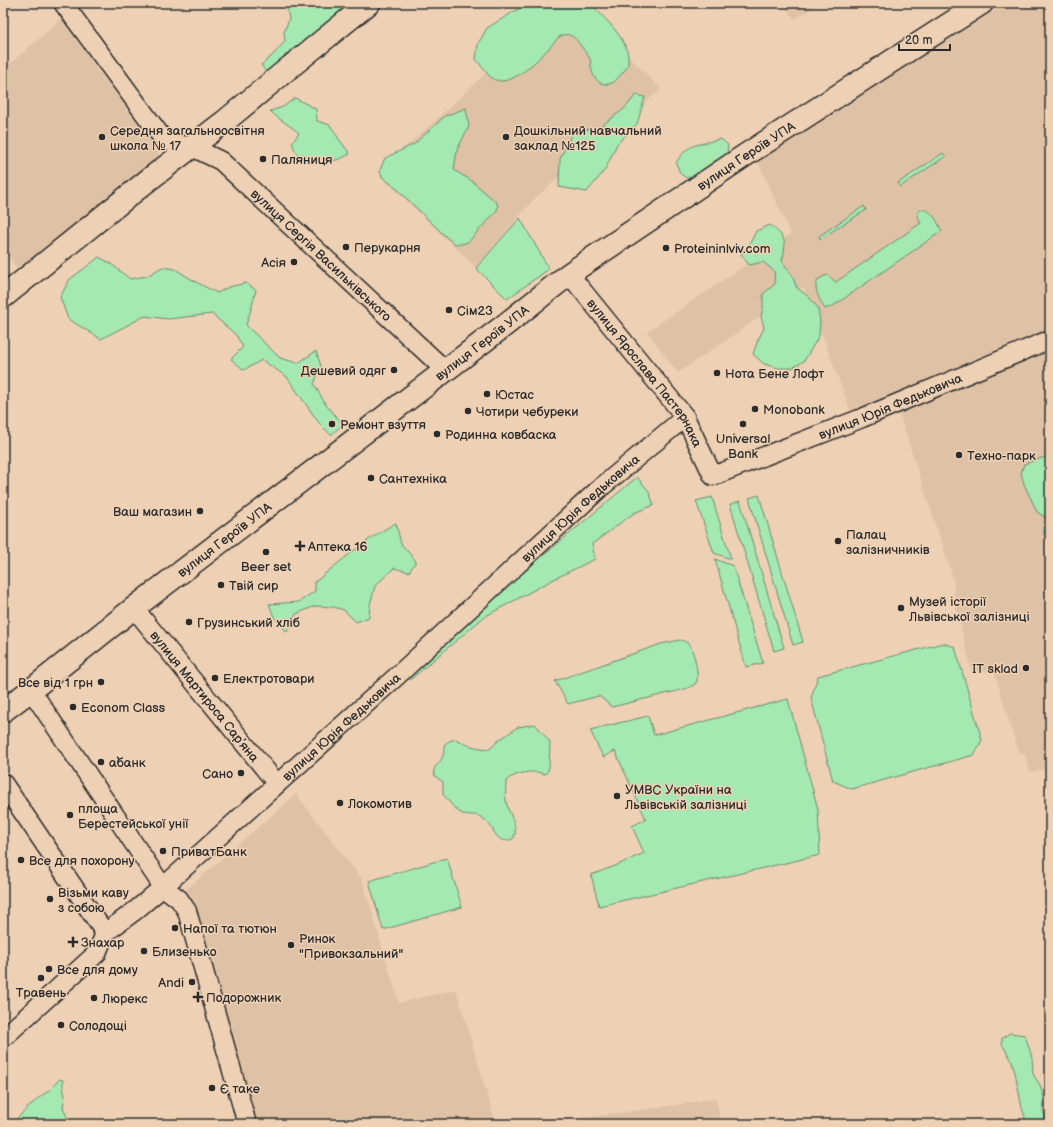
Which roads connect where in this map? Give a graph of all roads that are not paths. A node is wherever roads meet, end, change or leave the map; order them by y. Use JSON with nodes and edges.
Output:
{"nodes":[{"id":1,"x":63,"y":3,"type":"edge"},
{"id":2,"x":369,"y":3,"type":"edge"},
{"id":3,"x":982,"y":3,"type":"edge"},
{"id":4,"x":192,"y":147,"type":"junction"},
{"id":5,"x":569,"y":274,"type":"junction"},
{"id":6,"x":3,"y":297,"type":"edge"},
{"id":7,"x":1044,"y":342,"type":"dead end"},
{"id":8,"x":445,"y":370,"type":"junction"},
{"id":9,"x":685,"y":418,"type":"junction"},
{"id":10,"x":714,"y":476,"type":"joint"},
{"id":11,"x":134,"y":608,"type":"junction"},
{"id":12,"x":31,"y":690,"type":"junction"},
{"id":13,"x":3,"y":711,"type":"edge"},
{"id":14,"x":3,"y":783,"type":"edge"},
{"id":15,"x":277,"y":784,"type":"junction"},
{"id":16,"x":163,"y":887,"type":"junction"},
{"id":17,"x":105,"y":933,"type":"junction"},
{"id":18,"x":3,"y":1038,"type":"edge"},
{"id":19,"x":247,"y":1124,"type":"edge"}],
"edges":[{"from":1,"to":4,"type":"street","name":"вулиця Сергія Васильківського"},
{"from":2,"to":4,"type":"main road"},
{"from":3,"to":5,"type":"main road","name":"вулиця Героїв УПА"},
{"from":4,"to":6,"type":"main road"},
{"from":4,"to":8,"type":"street","name":"вулиця Сергія Васильківського"},
{"from":5,"to":8,"type":"main road","name":"вулиця Героїв УПА"},
{"from":5,"to":9,"type":"street","name":"вулиця Ярослава Пастернака"},
{"from":7,"to":10,"type":"street","name":"вулиця Юрія Федьковича"},
{"from":8,"to":11,"type":"main road","name":"вулиця Героїв УПА"},
{"from":9,"to":10,"type":"street","name":"вулиця Ярослава Пастернака"},
{"from":9,"to":15,"type":"street","name":"вулиця Юрія Федьковича"},
{"from":11,"to":12,"type":"main road","name":"вулиця Героїв УПА"},
{"from":11,"to":15,"type":"street","name":"вулиця Мартироса Сарʼяна"},
{"from":12,"to":13,"type":"main road","name":"вулиця Героїв УПА"},
{"from":12,"to":16,"type":"street"},
{"from":14,"to":17,"type":"street"},
{"from":15,"to":16,"type":"street","name":"вулиця Юрія Федьковича"},
{"from":16,"to":17,"type":"street","name":"вулиця Юрія Федьковича"},
{"from":16,"to":19,"type":"street"},
{"from":17,"to":18,"type":"street"}]}
